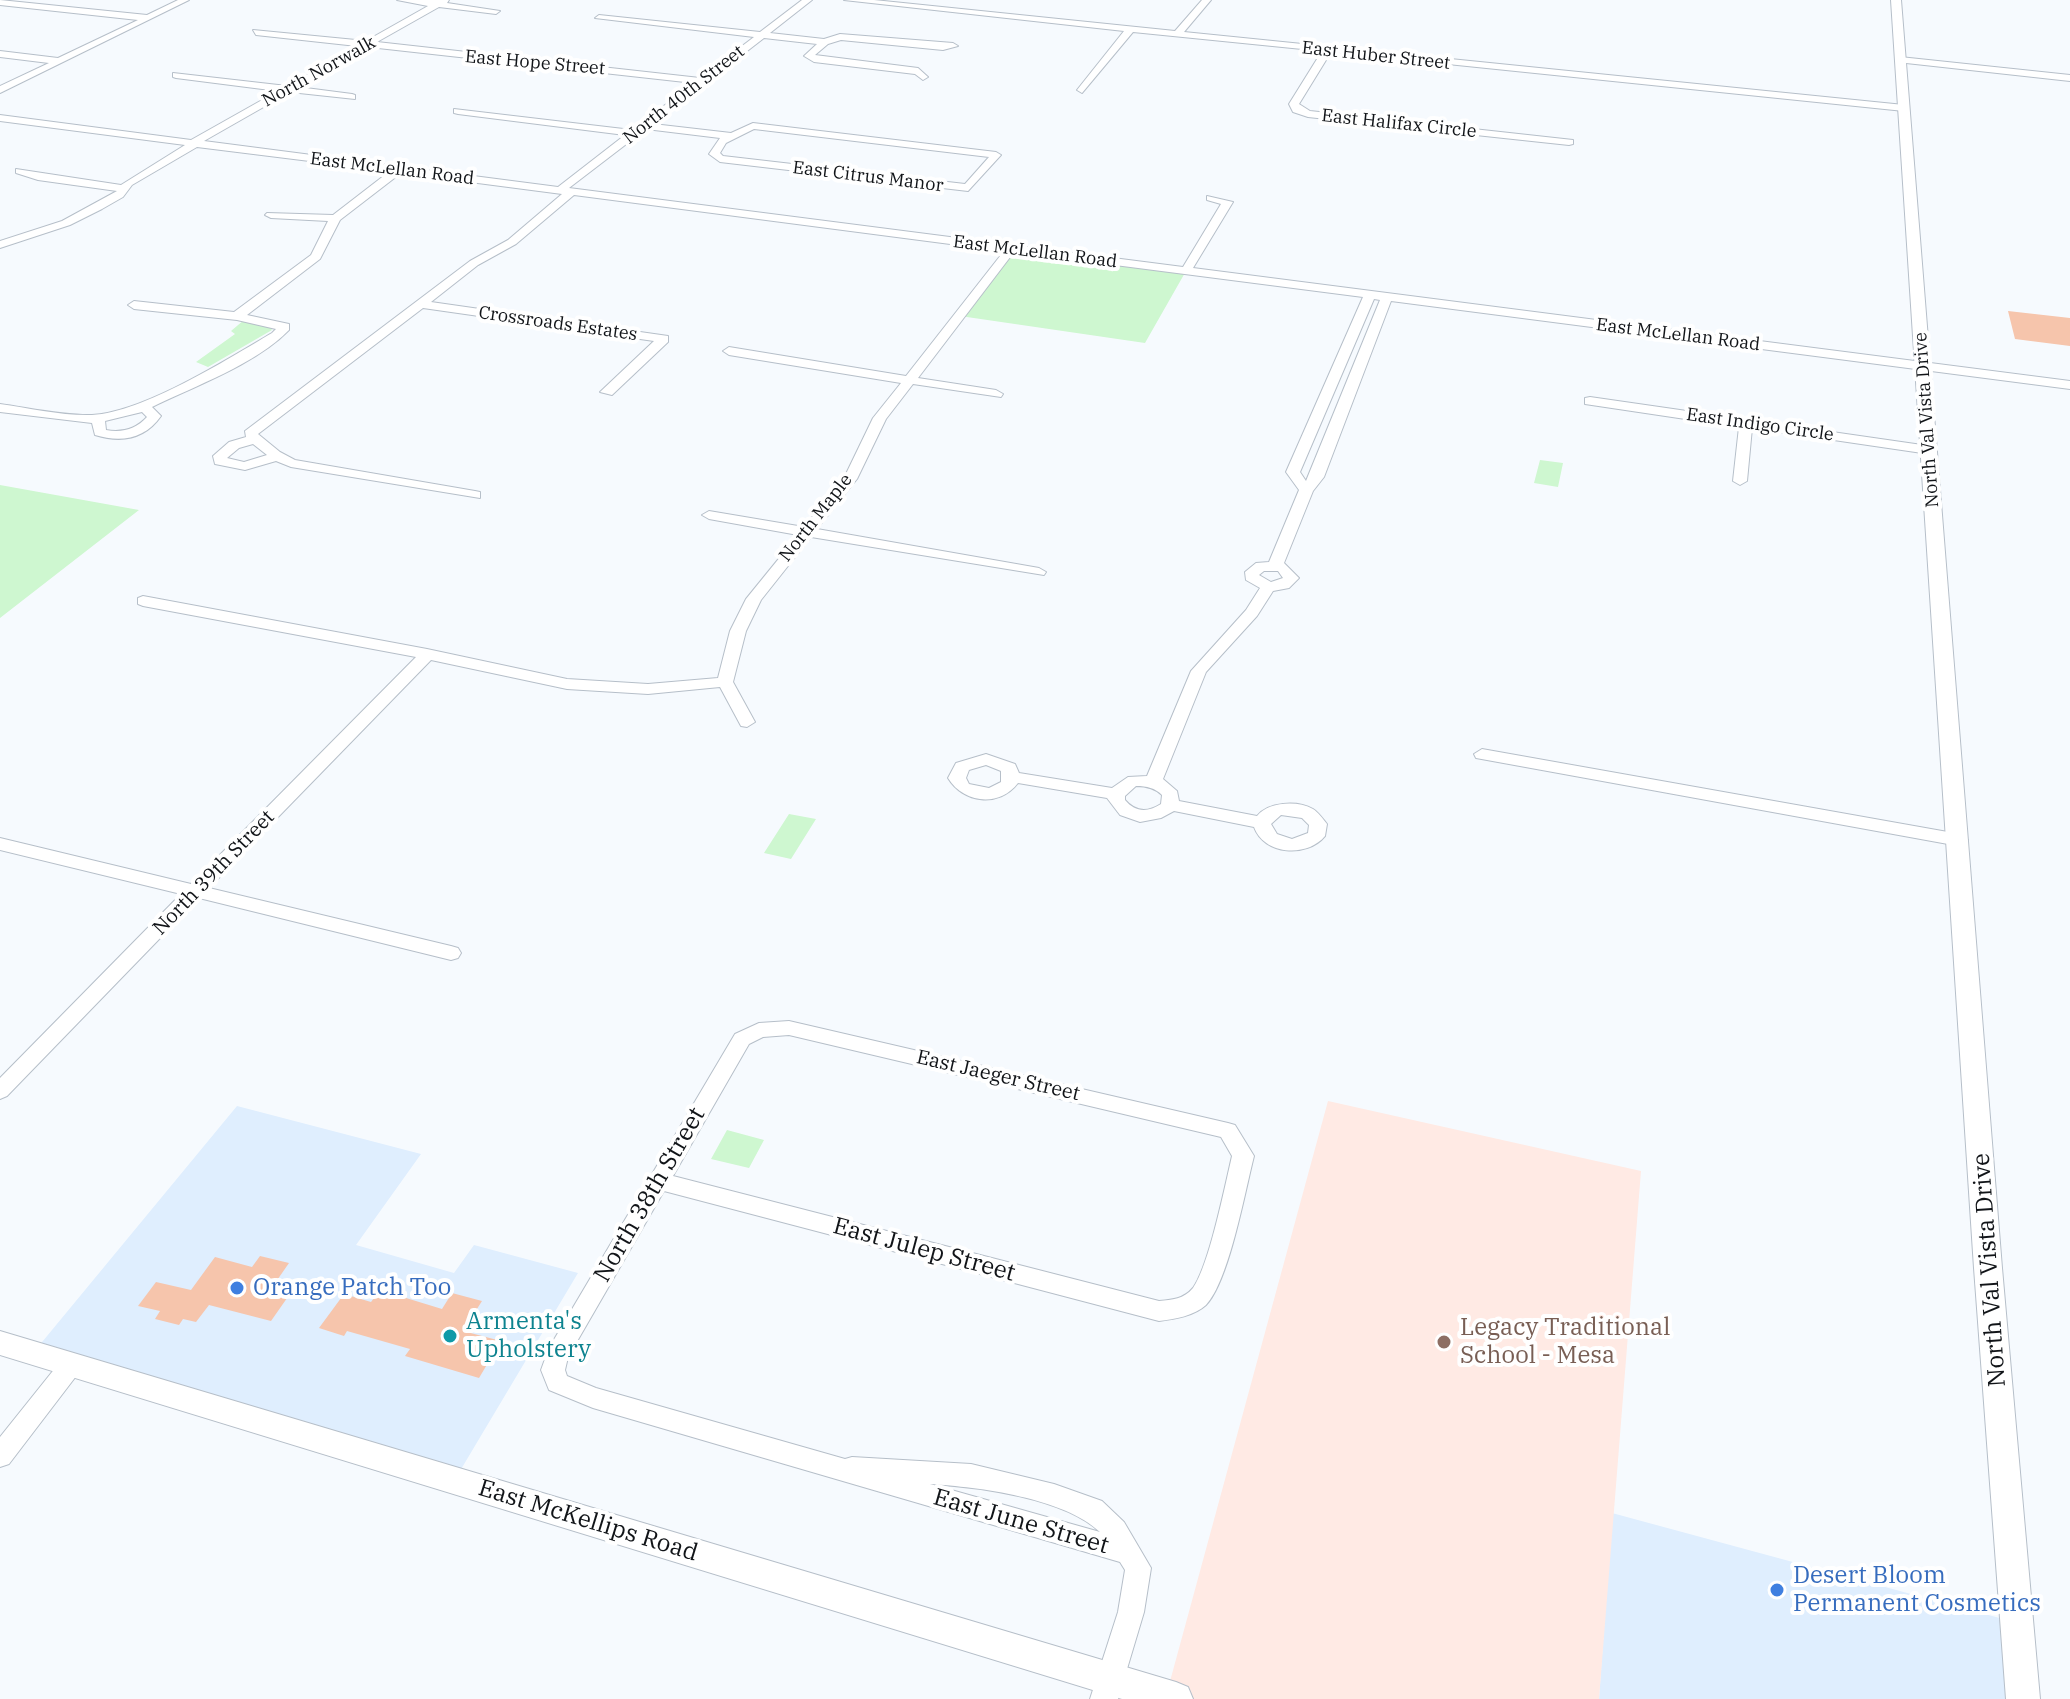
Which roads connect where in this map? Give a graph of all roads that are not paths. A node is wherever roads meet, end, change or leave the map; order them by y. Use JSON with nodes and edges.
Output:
{"nodes":[{"id":1,"x":185,"y":0,"type":"edge"},
{"id":2,"x":401,"y":0,"type":"edge"},
{"id":3,"x":808,"y":0,"type":"edge"},
{"id":4,"x":848,"y":0,"type":"edge"},
{"id":5,"x":1207,"y":0,"type":"edge"},
{"id":6,"x":1896,"y":0,"type":"edge"},
{"id":7,"x":0,"y":2,"type":"edge"},
{"id":8,"x":441,"y":2,"type":"edge"},
{"id":9,"x":496,"y":11,"type":"dead end"},
{"id":10,"x":148,"y":18,"type":"junction"},
{"id":11,"x":599,"y":18,"type":"dead end"},
{"id":12,"x":1130,"y":30,"type":"junction"},
{"id":13,"x":256,"y":32,"type":"dead end"},
{"id":14,"x":1176,"y":35,"type":"junction"},
{"id":15,"x":761,"y":36,"type":"junction"},
{"id":16,"x":822,"y":44,"type":"junction"},
{"id":17,"x":367,"y":45,"type":"junction"},
{"id":18,"x":1327,"y":51,"type":"junction"},
{"id":19,"x":0,"y":54,"type":"edge"},
{"id":20,"x":935,"y":55,"type":"dead end"},
{"id":21,"x":1900,"y":60,"type":"junction"},
{"id":22,"x":59,"y":61,"type":"junction"},
{"id":23,"x":926,"y":63,"type":"dead end"},
{"id":24,"x":176,"y":75,"type":"dead end"},
{"id":25,"x":2070,"y":78,"type":"edge"},
{"id":26,"x":703,"y":81,"type":"junction"},
{"id":27,"x":289,"y":89,"type":"junction"},
{"id":28,"x":0,"y":90,"type":"edge"},
{"id":29,"x":1082,"y":90,"type":"dead end"},
{"id":30,"x":352,"y":97,"type":"dead end"},
{"id":31,"x":1904,"y":108,"type":"junction"},
{"id":32,"x":458,"y":111,"type":"dead end"},
{"id":33,"x":0,"y":118,"type":"edge"},
{"id":34,"x":638,"y":130,"type":"junction"},
{"id":35,"x":727,"y":139,"type":"junction"},
{"id":36,"x":1569,"y":142,"type":"dead end"},
{"id":37,"x":194,"y":143,"type":"junction"},
{"id":38,"x":400,"y":169,"type":"junction"},
{"id":39,"x":20,"y":171,"type":"dead end"},
{"id":40,"x":122,"y":188,"type":"junction"},
{"id":41,"x":566,"y":191,"type":"junction"},
{"id":42,"x":1211,"y":198,"type":"dead end"},
{"id":43,"x":271,"y":215,"type":"dead end"},
{"id":44,"x":335,"y":218,"type":"junction"},
{"id":45,"x":0,"y":245,"type":"edge"},
{"id":46,"x":1011,"y":249,"type":"junction"},
{"id":47,"x":1186,"y":271,"type":"junction"},
{"id":48,"x":1370,"y":295,"type":"junction"},
{"id":49,"x":1387,"y":297,"type":"junction"},
{"id":50,"x":422,"y":304,"type":"junction"},
{"id":51,"x":134,"y":305,"type":"dead end"},
{"id":52,"x":237,"y":316,"type":"junction"},
{"id":53,"x":1361,"y":319,"type":"junction"},
{"id":54,"x":1377,"y":321,"type":"junction"},
{"id":55,"x":1346,"y":348,"type":"junction"},
{"id":56,"x":729,"y":351,"type":"dead end"},
{"id":57,"x":1366,"y":351,"type":"junction"},
{"id":58,"x":1923,"y":367,"type":"junction"},
{"id":59,"x":910,"y":380,"type":"junction"},
{"id":60,"x":2070,"y":385,"type":"edge"},
{"id":61,"x":607,"y":392,"type":"dead end"},
{"id":62,"x":996,"y":394,"type":"dead end"},
{"id":63,"x":1590,"y":401,"type":"dead end"},
{"id":64,"x":143,"y":407,"type":"junction"},
{"id":65,"x":0,"y":408,"type":"edge"},
{"id":66,"x":98,"y":418,"type":"junction"},
{"id":67,"x":1746,"y":423,"type":"junction"},
{"id":68,"x":1308,"y":436,"type":"junction"},
{"id":69,"x":255,"y":439,"type":"junction"},
{"id":70,"x":1330,"y":440,"type":"junction"},
{"id":71,"x":1929,"y":450,"type":"junction"},
{"id":72,"x":277,"y":456,"type":"junction"},
{"id":73,"x":1740,"y":481,"type":"dead end"},
{"id":74,"x":1306,"y":490,"type":"junction"},
{"id":75,"x":475,"y":495,"type":"dead end"},
{"id":76,"x":709,"y":515,"type":"dead end"},
{"id":77,"x":805,"y":532,"type":"junction"},
{"id":78,"x":1039,"y":572,"type":"dead end"},
{"id":79,"x":143,"y":601,"type":"dead end"},
{"id":80,"x":427,"y":654,"type":"junction"},
{"id":81,"x":725,"y":682,"type":"junction"},
{"id":82,"x":747,"y":722,"type":"dead end"},
{"id":83,"x":1482,"y":754,"type":"dead end"},
{"id":84,"x":1012,"y":777,"type":"dead end"},
{"id":85,"x":1153,"y":782,"type":"junction"},
{"id":86,"x":1116,"y":794,"type":"junction"},
{"id":87,"x":1170,"y":805,"type":"junction"},
{"id":88,"x":1261,"y":823,"type":"dead end"},
{"id":89,"x":1959,"y":840,"type":"junction"},
{"id":90,"x":0,"y":844,"type":"edge"},
{"id":91,"x":197,"y":892,"type":"junction"},
{"id":92,"x":451,"y":953,"type":"dead end"},
{"id":93,"x":759,"y":1030,"type":"joint"},
{"id":94,"x":0,"y":1091,"type":"edge"},
{"id":95,"x":658,"y":1181,"type":"junction"},
{"id":96,"x":1190,"y":1304,"type":"joint"},
{"id":97,"x":0,"y":1343,"type":"edge"},
{"id":98,"x":72,"y":1364,"type":"junction"},
{"id":99,"x":553,"y":1370,"type":"joint"},
{"id":100,"x":0,"y":1456,"type":"edge"},
{"id":101,"x":832,"y":1468,"type":"junction"},
{"id":102,"x":1043,"y":1492,"type":"junction"},
{"id":103,"x":1033,"y":1525,"type":"junction"},
{"id":104,"x":1130,"y":1553,"type":"junction"},
{"id":105,"x":1107,"y":1688,"type":"edge"},
{"id":106,"x":1176,"y":1699,"type":"edge"},
{"id":107,"x":2023,"y":1699,"type":"edge"}],
"edges":[{"from":1,"to":10,"type":"street"},
{"from":2,"to":8,"type":"street"},
{"from":3,"to":15,"type":"street","name":"North 40th Street"},
{"from":4,"to":12,"type":"street","name":"East Huber Street"},
{"from":5,"to":14,"type":"street"},
{"from":6,"to":21,"type":"main road","name":"North Val Vista Drive"},
{"from":7,"to":10,"type":"street"},
{"from":8,"to":9,"type":"street"},
{"from":8,"to":17,"type":"street","name":"North Norwalk"},
{"from":10,"to":22,"type":"street"},
{"from":11,"to":15,"type":"street"},
{"from":12,"to":14,"type":"street","name":"East Huber Street"},
{"from":12,"to":29,"type":"street"},
{"from":13,"to":17,"type":"street","name":"East Hope Street"},
{"from":14,"to":18,"type":"street","name":"East Huber Street"},
{"from":15,"to":16,"type":"street"},
{"from":15,"to":26,"type":"street","name":"North 40th Street"},
{"from":16,"to":20,"type":"street"},
{"from":16,"to":23,"type":"street"},
{"from":17,"to":26,"type":"street","name":"East Hope Street"},
{"from":17,"to":27,"type":"street","name":"North Norwalk"},
{"from":18,"to":31,"type":"street","name":"East Huber Street"},
{"from":18,"to":36,"type":"street","name":"East Halifax Circle"},
{"from":19,"to":22,"type":"street"},
{"from":21,"to":25,"type":"street"},
{"from":21,"to":31,"type":"main road","name":"North Val Vista Drive"},
{"from":22,"to":28,"type":"street"},
{"from":24,"to":27,"type":"street"},
{"from":26,"to":34,"type":"street","name":"North 40th Street"},
{"from":27,"to":30,"type":"street"},
{"from":27,"to":37,"type":"street","name":"North Norwalk"},
{"from":31,"to":58,"type":"main road","name":"North Val Vista Drive"},
{"from":32,"to":34,"type":"street","name":"East Citrus Manor"},
{"from":33,"to":37,"type":"street","name":"East McLellan Road"},
{"from":34,"to":35,"type":"street","name":"East Citrus Manor"},
{"from":34,"to":41,"type":"street","name":"North 40th Street"},
{"from":35,"to":35,"type":"street","name":"East Citrus Manor"},
{"from":37,"to":38,"type":"street","name":"East McLellan Road"},
{"from":37,"to":40,"type":"street","name":"North Norwalk"},
{"from":38,"to":41,"type":"street","name":"East McLellan Road"},
{"from":38,"to":44,"type":"street"},
{"from":39,"to":40,"type":"street"},
{"from":40,"to":45,"type":"street","name":"North Norwalk"},
{"from":41,"to":46,"type":"street","name":"East McLellan Road"},
{"from":41,"to":50,"type":"street"},
{"from":42,"to":47,"type":"street"},
{"from":43,"to":44,"type":"street"},
{"from":44,"to":52,"type":"street"},
{"from":46,"to":47,"type":"street","name":"East McLellan Road"},
{"from":46,"to":59,"type":"street","name":"North Maple"},
{"from":47,"to":48,"type":"street","name":"East McLellan Road"},
{"from":48,"to":49,"type":"street","name":"East McLellan Road"},
{"from":48,"to":53,"type":"street"},
{"from":49,"to":54,"type":"street"},
{"from":49,"to":58,"type":"street","name":"East McLellan Road"},
{"from":50,"to":61,"type":"street","name":"Crossroads Estates"},
{"from":50,"to":69,"type":"street"},
{"from":51,"to":52,"type":"street"},
{"from":52,"to":64,"type":"street"},
{"from":53,"to":54,"type":"street"},
{"from":53,"to":55,"type":"street"},
{"from":54,"to":57,"type":"street"},
{"from":55,"to":57,"type":"street"},
{"from":55,"to":68,"type":"street"},
{"from":56,"to":59,"type":"street"},
{"from":57,"to":70,"type":"street"},
{"from":58,"to":60,"type":"street","name":"East McLellan Road"},
{"from":58,"to":71,"type":"main road","name":"North Val Vista Drive"},
{"from":59,"to":62,"type":"street"},
{"from":59,"to":77,"type":"street","name":"North Maple"},
{"from":63,"to":67,"type":"street","name":"East Indigo Circle"},
{"from":64,"to":66,"type":"street"},
{"from":64,"to":66,"type":"street"},
{"from":65,"to":66,"type":"street"},
{"from":67,"to":71,"type":"street","name":"East Indigo Circle"},
{"from":67,"to":73,"type":"street"},
{"from":68,"to":70,"type":"street"},
{"from":68,"to":74,"type":"street"},
{"from":69,"to":72,"type":"street"},
{"from":69,"to":72,"type":"street"},
{"from":70,"to":74,"type":"street"},
{"from":71,"to":89,"type":"main road","name":"North Val Vista Drive"},
{"from":72,"to":75,"type":"street"},
{"from":74,"to":85,"type":"street"},
{"from":76,"to":77,"type":"street"},
{"from":77,"to":78,"type":"street"},
{"from":77,"to":81,"type":"street","name":"North Maple"},
{"from":79,"to":80,"type":"street"},
{"from":80,"to":81,"type":"street"},
{"from":80,"to":91,"type":"street","name":"North 39th Street"},
{"from":81,"to":82,"type":"street"},
{"from":83,"to":89,"type":"street"},
{"from":84,"to":86,"type":"street"},
{"from":85,"to":86,"type":"street"},
{"from":85,"to":87,"type":"street"},
{"from":86,"to":87,"type":"street"},
{"from":87,"to":88,"type":"street"},
{"from":89,"to":107,"type":"main road","name":"North Val Vista Drive"},
{"from":90,"to":91,"type":"street"},
{"from":91,"to":92,"type":"street"},
{"from":91,"to":94,"type":"street","name":"North 39th Street"},
{"from":93,"to":95,"type":"street","name":"North 38th Street"},
{"from":93,"to":96,"type":"street","name":"East Jaeger Street"},
{"from":95,"to":96,"type":"street","name":"East Julep Street"},
{"from":95,"to":99,"type":"street","name":"North 38th Street"},
{"from":97,"to":98,"type":"main road","name":"East McKellips Road"},
{"from":98,"to":100,"type":"street"},
{"from":98,"to":105,"type":"main road","name":"East McKellips Road"},
{"from":99,"to":101,"type":"street","name":"East June Street"},
{"from":101,"to":102,"type":"street","name":"East June Street"},
{"from":101,"to":103,"type":"street","name":"East June Street"},
{"from":102,"to":103,"type":"street"},
{"from":102,"to":104,"type":"street","name":"East June Street"},
{"from":103,"to":104,"type":"street","name":"East June Street"},
{"from":104,"to":105,"type":"street"},
{"from":105,"to":106,"type":"main road","name":"East McKellips Road"}]}
